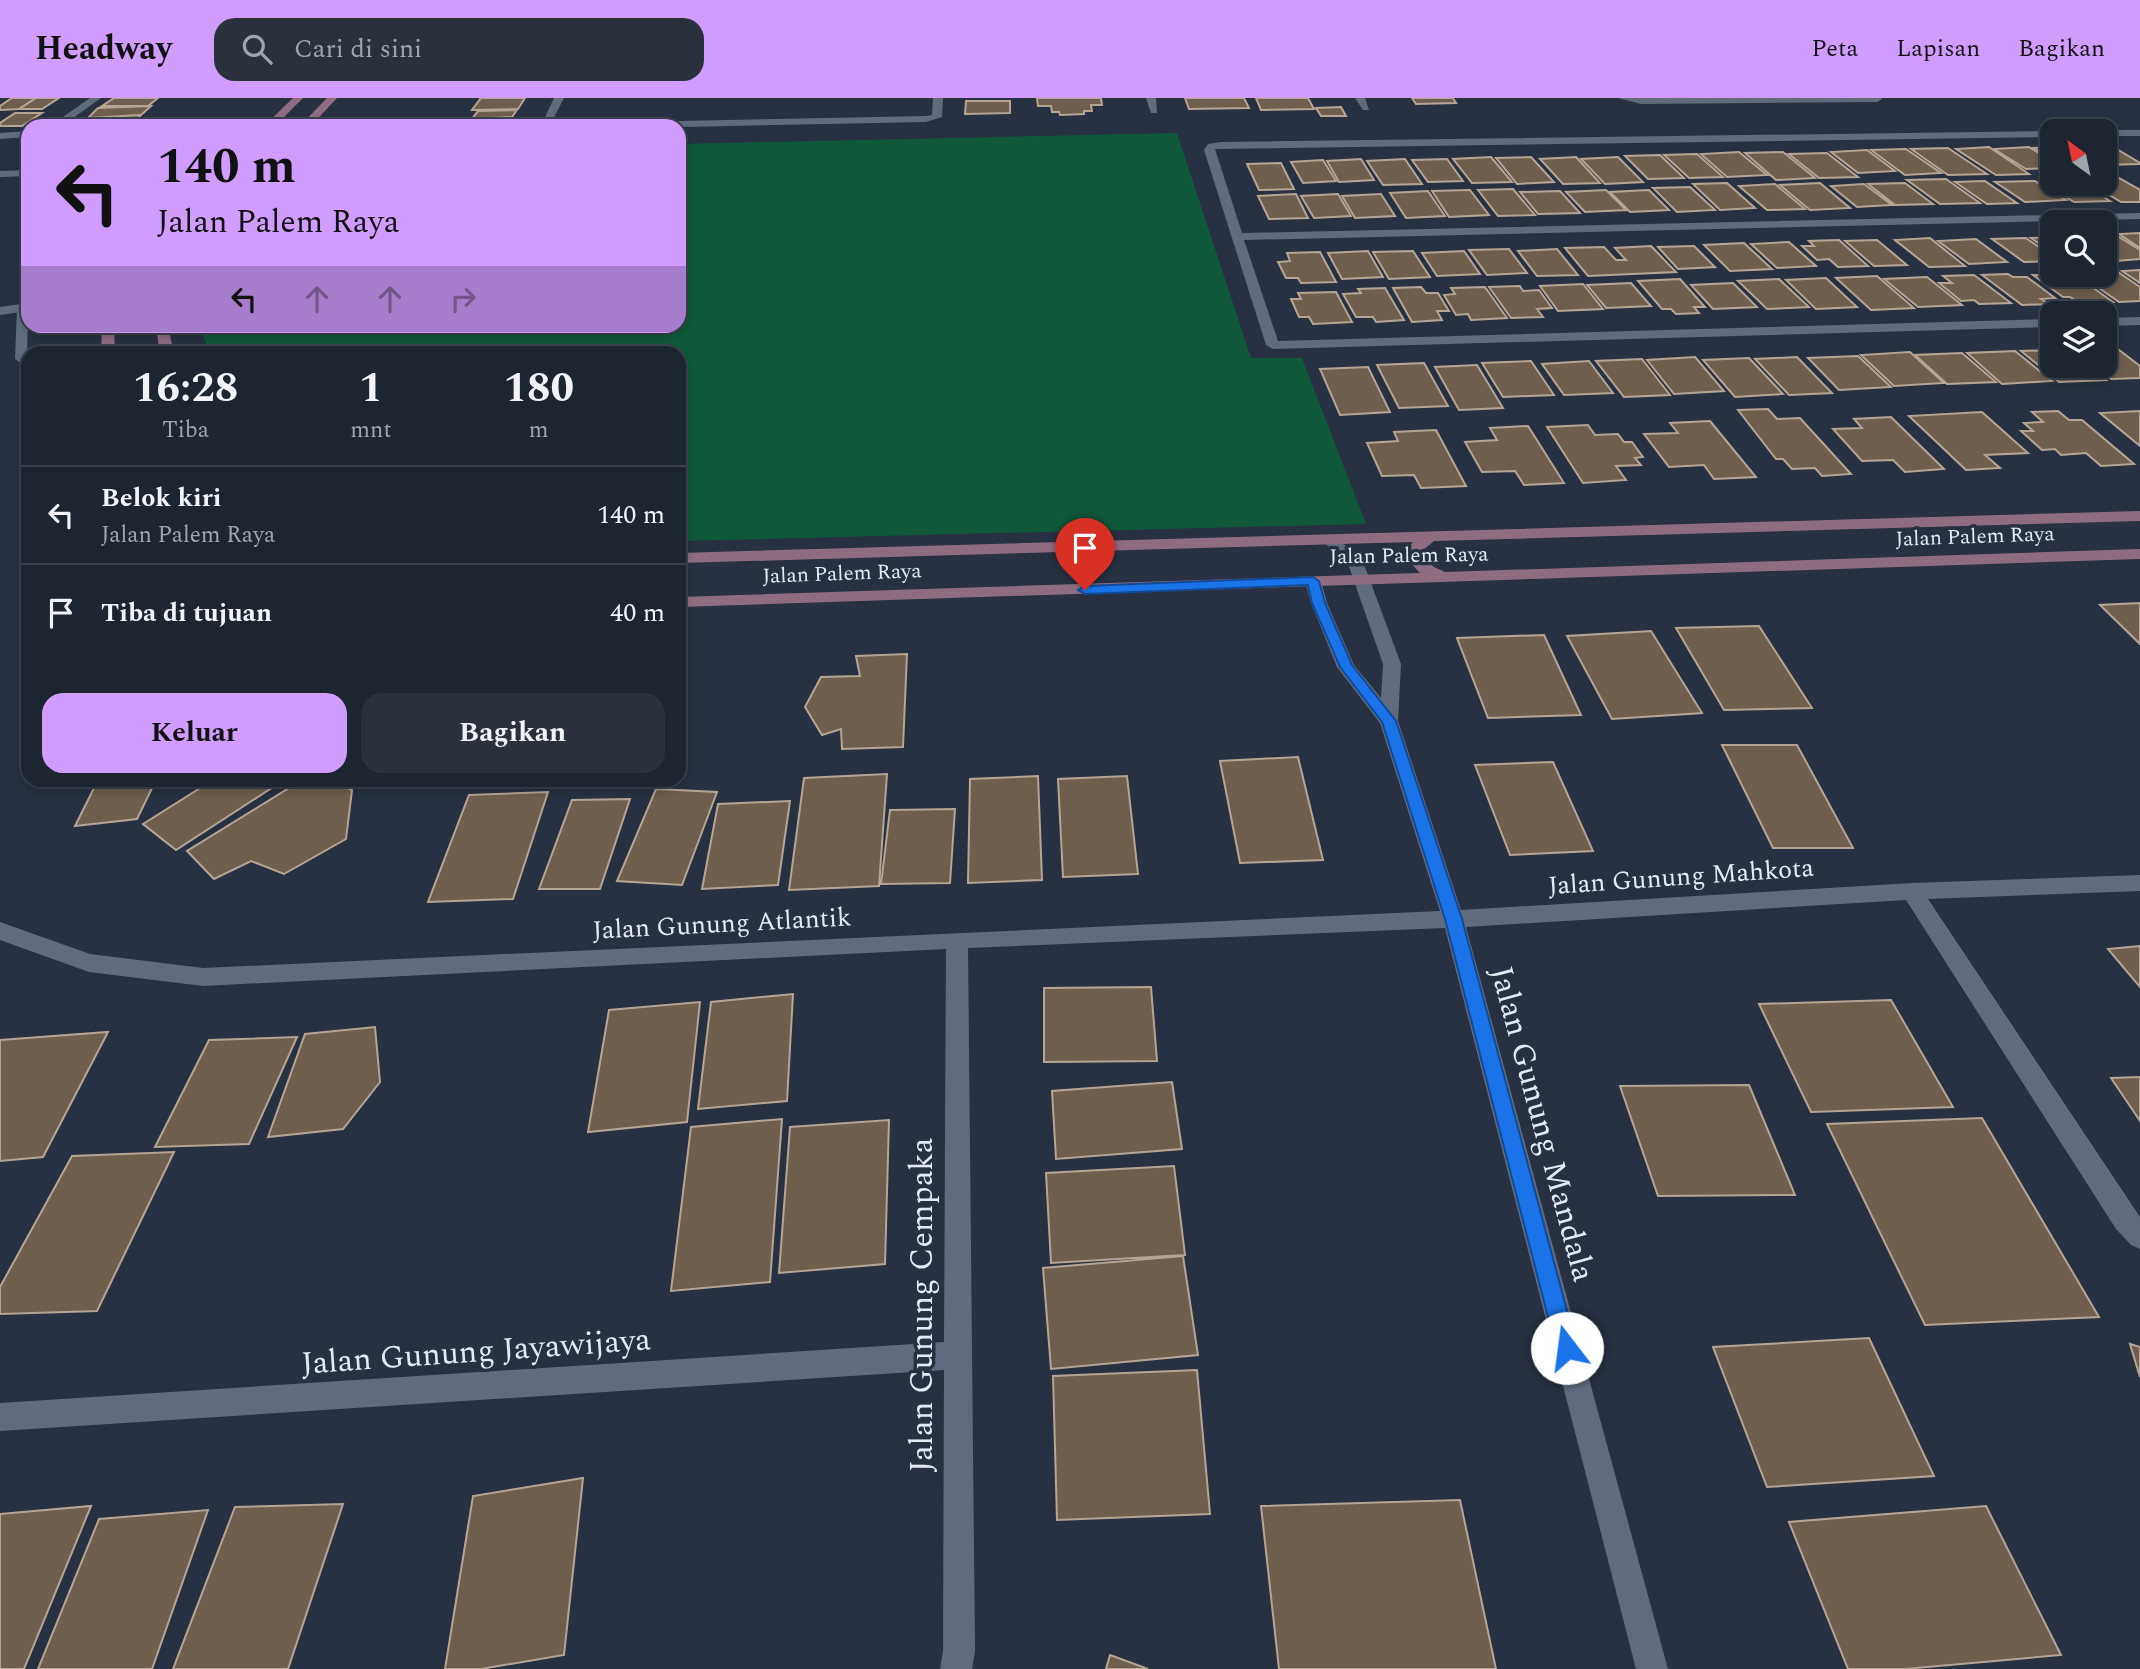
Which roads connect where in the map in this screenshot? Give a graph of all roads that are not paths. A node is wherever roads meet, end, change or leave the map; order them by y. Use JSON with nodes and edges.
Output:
{"nodes":[{"id":1,"x":96,"y":98,"type":"edge"},
{"id":2,"x":298,"y":98,"type":"edge"},
{"id":3,"x":332,"y":98,"type":"edge"},
{"id":4,"x":559,"y":98,"type":"edge"},
{"id":5,"x":937,"y":98,"type":"edge"},
{"id":6,"x":1151,"y":98,"type":"edge"},
{"id":7,"x":1360,"y":98,"type":"edge"},
{"id":8,"x":1623,"y":98,"type":"edge"},
{"id":9,"x":1877,"y":99,"type":"edge"},
{"id":10,"x":1366,"y":108,"type":"dead end"},
{"id":11,"x":1154,"y":111,"type":"dead end"},
{"id":12,"x":65,"y":119,"type":"edge"},
{"id":13,"x":276,"y":119,"type":"edge"},
{"id":14,"x":312,"y":119,"type":"edge"},
{"id":15,"x":546,"y":119,"type":"edge"},
{"id":16,"x":686,"y":124,"type":"edge"},
{"id":17,"x":2140,"y":132,"type":"edge"},
{"id":18,"x":2118,"y":133,"type":"edge"},
{"id":19,"x":21,"y":134,"type":"edge"},
{"id":20,"x":2040,"y":134,"type":"edge"},
{"id":21,"x":0,"y":136,"type":"edge"},
{"id":22,"x":21,"y":173,"type":"edge"},
{"id":23,"x":0,"y":174,"type":"edge"},
{"id":24,"x":2140,"y":216,"type":"edge"},
{"id":25,"x":1238,"y":237,"type":"junction"},
{"id":26,"x":21,"y":308,"type":"edge"},
{"id":27,"x":0,"y":312,"type":"edge"},
{"id":28,"x":2140,"y":321,"type":"edge"},
{"id":29,"x":2117,"y":322,"type":"edge"},
{"id":30,"x":2040,"y":323,"type":"edge"},
{"id":31,"x":2140,"y":516,"type":"edge"},
{"id":32,"x":1428,"y":538,"type":"junction"},
{"id":33,"x":1330,"y":541,"type":"junction"},
{"id":34,"x":2140,"y":554,"type":"edge"},
{"id":35,"x":686,"y":558,"type":"edge"},
{"id":36,"x":1448,"y":579,"type":"junction"},
{"id":37,"x":1313,"y":581,"type":"junction"},
{"id":38,"x":1362,"y":581,"type":"junction"},
{"id":39,"x":686,"y":602,"type":"edge"},
{"id":40,"x":1389,"y":721,"type":"junction"},
{"id":41,"x":2140,"y":883,"type":"edge"},
{"id":42,"x":1912,"y":891,"type":"junction"},
{"id":43,"x":1453,"y":919,"type":"junction"},
{"id":44,"x":0,"y":932,"type":"edge"},
{"id":45,"x":957,"y":940,"type":"junction"},
{"id":46,"x":2140,"y":1236,"type":"edge"},
{"id":47,"x":957,"y":1356,"type":"junction"},
{"id":48,"x":0,"y":1418,"type":"edge"},
{"id":49,"x":956,"y":1669,"type":"edge"},
{"id":50,"x":1652,"y":1669,"type":"edge"}],
"edges":[{"from":1,"to":12,"type":"street"},
{"from":2,"to":13,"type":"street"},
{"from":3,"to":14,"type":"street"},
{"from":4,"to":15,"type":"street"},
{"from":5,"to":16,"type":"street"},
{"from":6,"to":11,"type":"street"},
{"from":7,"to":10,"type":"street"},
{"from":8,"to":9,"type":"street"},
{"from":17,"to":18,"type":"street"},
{"from":19,"to":21,"type":"street"},
{"from":20,"to":25,"type":"street"},
{"from":22,"to":23,"type":"lane"},
{"from":24,"to":25,"type":"street"},
{"from":25,"to":30,"type":"street"},
{"from":26,"to":27,"type":"street"},
{"from":28,"to":29,"type":"street"},
{"from":31,"to":32,"type":"street","name":"Jalan Palem Raya"},
{"from":32,"to":33,"type":"street","name":"Jalan Palem Raya"},
{"from":32,"to":36,"type":"street"},
{"from":33,"to":35,"type":"street","name":"Jalan Palem Raya"},
{"from":33,"to":38,"type":"street","name":"Jalan Gunung Mandala"},
{"from":34,"to":36,"type":"street","name":"Jalan Palem Raya"},
{"from":36,"to":38,"type":"street","name":"Jalan Palem Raya"},
{"from":37,"to":38,"type":"street","name":"Jalan Palem Raya"},
{"from":37,"to":39,"type":"street","name":"Jalan Palem Raya"},
{"from":37,"to":40,"type":"street","name":"Jalan Gunung Mandala"},
{"from":38,"to":40,"type":"street","name":"Jalan Gunung Mandala"},
{"from":40,"to":43,"type":"street","name":"Jalan Gunung Mandala"},
{"from":41,"to":42,"type":"street","name":"Jalan Gunung Mahkota"},
{"from":42,"to":43,"type":"street","name":"Jalan Gunung Mahkota"},
{"from":42,"to":46,"type":"street"},
{"from":43,"to":45,"type":"street","name":"Jalan Gunung Atlantik"},
{"from":43,"to":50,"type":"street","name":"Jalan Gunung Mandala"},
{"from":44,"to":45,"type":"street","name":"Jalan Gunung Atlantik"},
{"from":45,"to":47,"type":"street","name":"Jalan Gunung Cempaka"},
{"from":47,"to":48,"type":"street","name":"Jalan Gunung Jayawijaya"},
{"from":47,"to":49,"type":"street","name":"Jalan Gunung Cempaka"}]}
